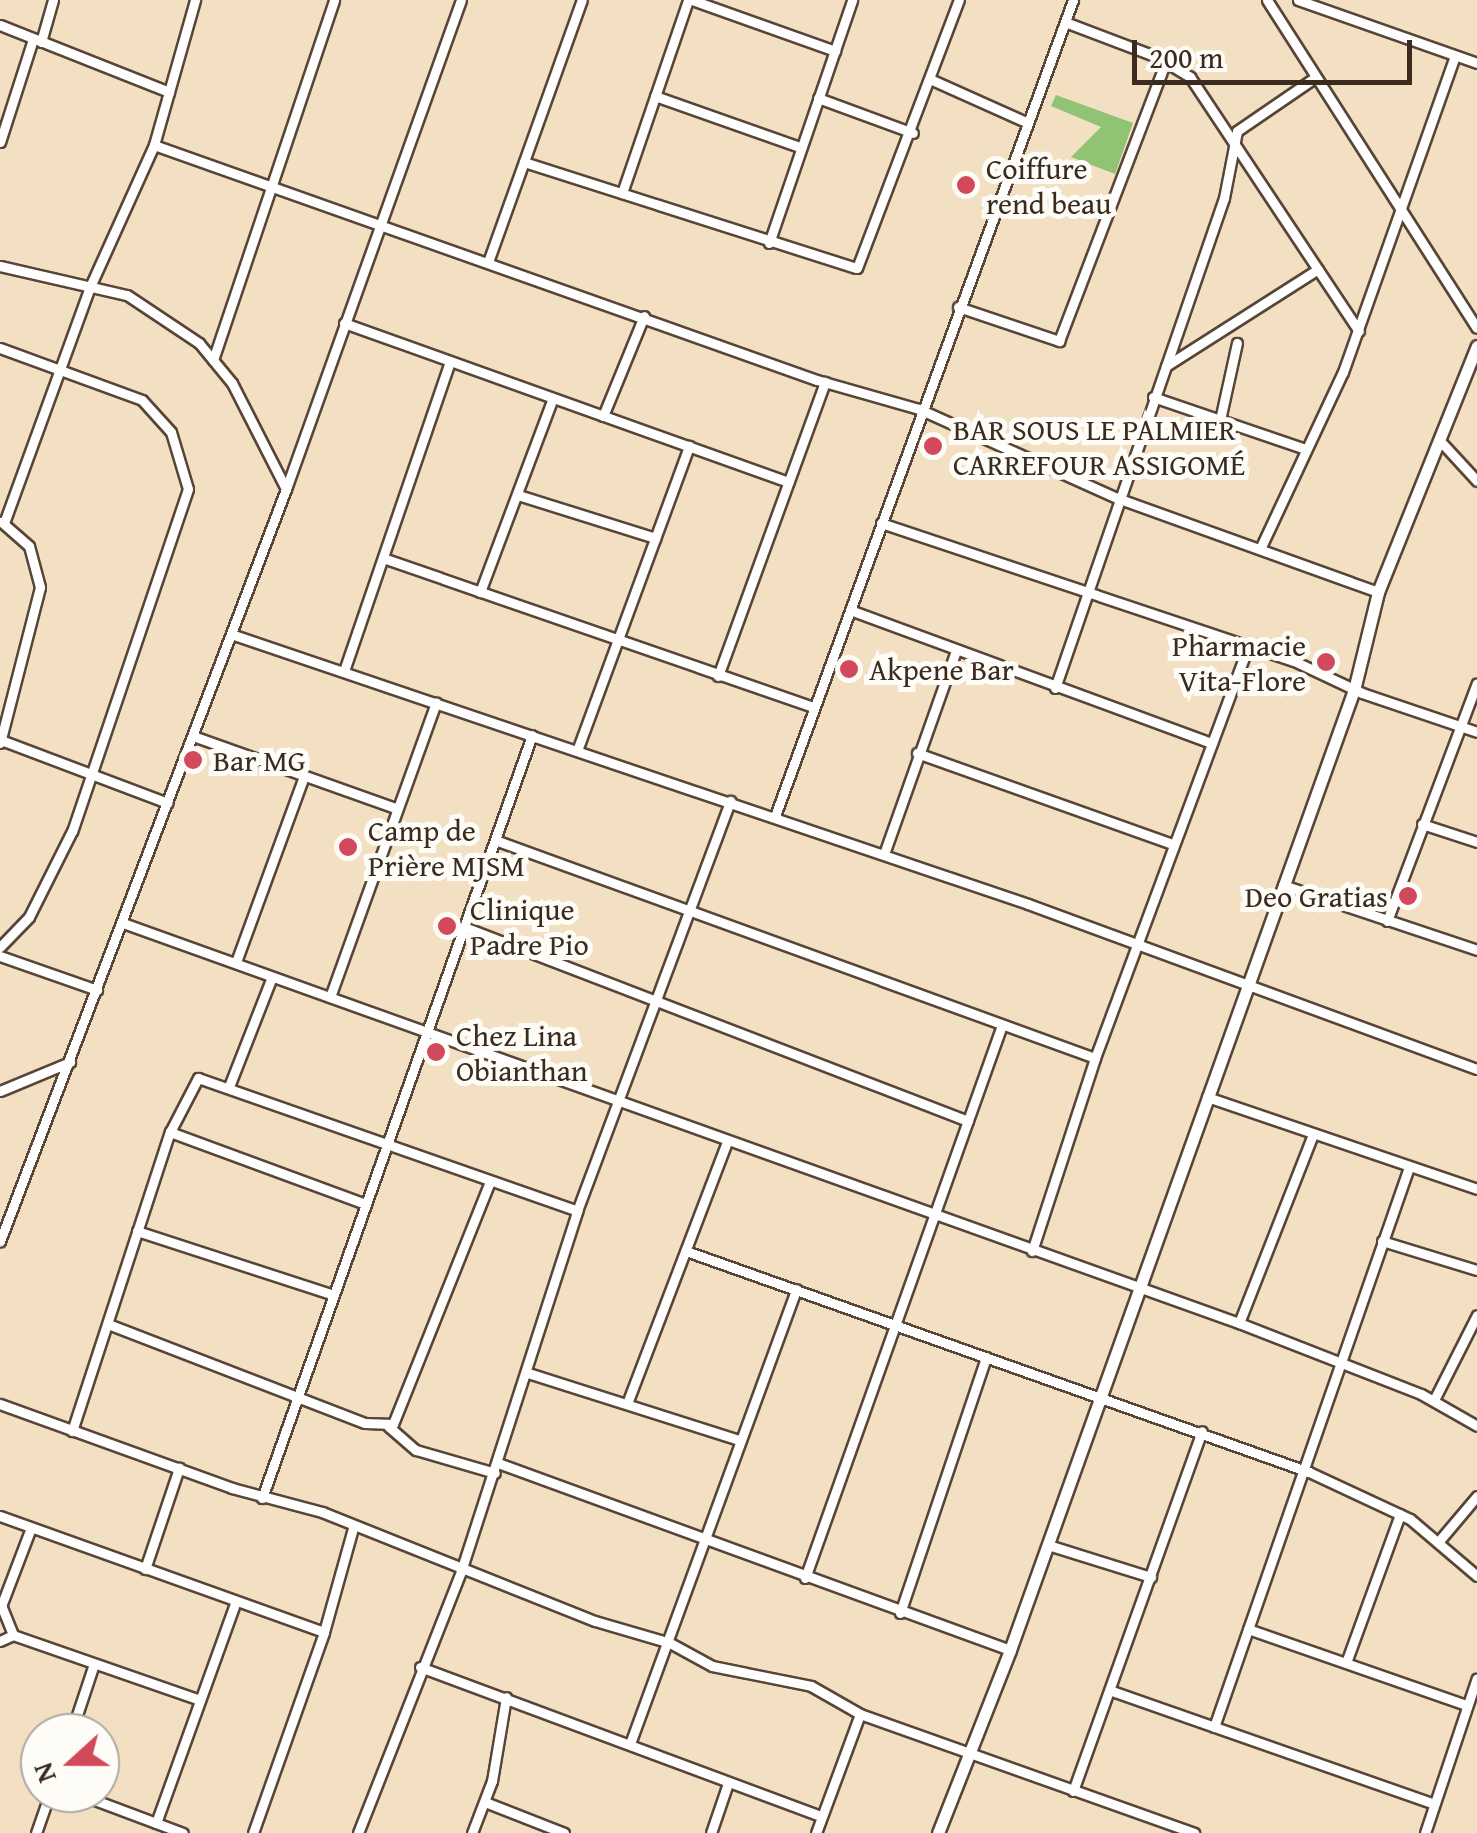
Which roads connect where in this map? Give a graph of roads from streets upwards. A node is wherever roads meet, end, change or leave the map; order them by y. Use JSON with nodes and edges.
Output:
{"nodes":[{"id":1,"x":53,"y":0,"type":"edge"},
{"id":2,"x":194,"y":0,"type":"edge"},
{"id":3,"x":334,"y":0,"type":"edge"},
{"id":4,"x":461,"y":0,"type":"edge"},
{"id":5,"x":582,"y":0,"type":"edge"},
{"id":6,"x":690,"y":0,"type":"edge"},
{"id":7,"x":852,"y":0,"type":"edge"},
{"id":8,"x":959,"y":0,"type":"edge"},
{"id":9,"x":1073,"y":0,"type":"edge"},
{"id":10,"x":1267,"y":0,"type":"edge"},
{"id":11,"x":1298,"y":0,"type":"edge"},
{"id":12,"x":1065,"y":22,"type":"junction"},
{"id":13,"x":0,"y":25,"type":"edge"},
{"id":14,"x":37,"y":40,"type":"junction"},
{"id":15,"x":835,"y":51,"type":"junction"},
{"id":16,"x":1455,"y":56,"type":"junction"},
{"id":17,"x":1166,"y":61,"type":"junction"},
{"id":18,"x":1477,"y":63,"type":"edge"},
{"id":19,"x":1313,"y":79,"type":"junction"},
{"id":20,"x":932,"y":80,"type":"junction"},
{"id":21,"x":168,"y":92,"type":"junction"},
{"id":22,"x":656,"y":96,"type":"junction"},
{"id":23,"x":818,"y":98,"type":"junction"},
{"id":24,"x":1026,"y":122,"type":"junction"},
{"id":25,"x":912,"y":133,"type":"junction"},
{"id":26,"x":1234,"y":137,"type":"junction"},
{"id":27,"x":0,"y":142,"type":"edge"},
{"id":28,"x":154,"y":145,"type":"junction"},
{"id":29,"x":800,"y":147,"type":"junction"},
{"id":30,"x":524,"y":162,"type":"junction"},
{"id":31,"x":272,"y":188,"type":"junction"},
{"id":32,"x":622,"y":193,"type":"junction"},
{"id":33,"x":1402,"y":216,"type":"junction"},
{"id":34,"x":379,"y":222,"type":"junction"},
{"id":35,"x":769,"y":242,"type":"junction"},
{"id":36,"x":488,"y":262,"type":"junction"},
{"id":37,"x":0,"y":266,"type":"edge"},
{"id":38,"x":1318,"y":269,"type":"junction"},
{"id":39,"x":89,"y":289,"type":"junction"},
{"id":40,"x":958,"y":308,"type":"junction"},
{"id":41,"x":644,"y":316,"type":"junction"},
{"id":42,"x":344,"y":323,"type":"junction"},
{"id":43,"x":1477,"y":328,"type":"edge"},
{"id":44,"x":1359,"y":331,"type":"junction"},
{"id":45,"x":1237,"y":343,"type":"dead end"},
{"id":46,"x":1477,"y":346,"type":"edge"},
{"id":47,"x":0,"y":348,"type":"edge"},
{"id":48,"x":213,"y":360,"type":"junction"},
{"id":49,"x":450,"y":362,"type":"junction"},
{"id":50,"x":1163,"y":368,"type":"junction"},
{"id":51,"x":62,"y":372,"type":"junction"},
{"id":52,"x":825,"y":382,"type":"junction"},
{"id":53,"x":1153,"y":397,"type":"junction"},
{"id":54,"x":553,"y":398,"type":"junction"},
{"id":55,"x":919,"y":408,"type":"junction"},
{"id":56,"x":603,"y":416,"type":"junction"},
{"id":57,"x":1220,"y":420,"type":"junction"},
{"id":58,"x":1442,"y":444,"type":"junction"},
{"id":59,"x":689,"y":446,"type":"junction"},
{"id":60,"x":1303,"y":448,"type":"junction"},
{"id":61,"x":1477,"y":481,"type":"edge"},
{"id":62,"x":788,"y":482,"type":"junction"},
{"id":63,"x":286,"y":489,"type":"junction"},
{"id":64,"x":518,"y":495,"type":"junction"},
{"id":65,"x":1117,"y":498,"type":"junction"},
{"id":66,"x":2,"y":523,"type":"edge"},
{"id":67,"x":881,"y":523,"type":"junction"},
{"id":68,"x":656,"y":538,"type":"junction"},
{"id":69,"x":1260,"y":549,"type":"junction"},
{"id":70,"x":384,"y":558,"type":"junction"},
{"id":71,"x":1088,"y":590,"type":"junction"},
{"id":72,"x":480,"y":592,"type":"junction"},
{"id":73,"x":1378,"y":592,"type":"junction"},
{"id":74,"x":850,"y":610,"type":"junction"},
{"id":75,"x":231,"y":634,"type":"junction"},
{"id":76,"x":617,"y":643,"type":"junction"},
{"id":77,"x":1248,"y":646,"type":"junction"},
{"id":78,"x":956,"y":651,"type":"junction"},
{"id":79,"x":345,"y":668,"type":"junction"},
{"id":80,"x":718,"y":676,"type":"junction"},
{"id":81,"x":1477,"y":683,"type":"edge"},
{"id":82,"x":1055,"y":688,"type":"junction"},
{"id":83,"x":1354,"y":690,"type":"junction"},
{"id":84,"x":436,"y":702,"type":"junction"},
{"id":85,"x":814,"y":707,"type":"junction"},
{"id":86,"x":1462,"y":726,"type":"junction"},
{"id":87,"x":1477,"y":732,"type":"edge"},
{"id":88,"x":532,"y":735,"type":"junction"},
{"id":89,"x":193,"y":736,"type":"junction"},
{"id":90,"x":1,"y":742,"type":"edge"},
{"id":91,"x":1211,"y":743,"type":"junction"},
{"id":92,"x":578,"y":748,"type":"junction"},
{"id":93,"x":918,"y":754,"type":"junction"},
{"id":94,"x":92,"y":775,"type":"junction"},
{"id":95,"x":304,"y":776,"type":"junction"},
{"id":96,"x":730,"y":801,"type":"junction"},
{"id":97,"x":168,"y":803,"type":"junction"},
{"id":98,"x":396,"y":808,"type":"junction"},
{"id":99,"x":775,"y":816,"type":"junction"},
{"id":100,"x":1422,"y":824,"type":"junction"},
{"id":101,"x":495,"y":840,"type":"junction"},
{"id":102,"x":1477,"y":842,"type":"edge"},
{"id":103,"x":1172,"y":844,"type":"junction"},
{"id":104,"x":884,"y":854,"type":"junction"},
{"id":105,"x":1283,"y":885,"type":"junction"},
{"id":106,"x":692,"y":910,"type":"junction"},
{"id":107,"x":1387,"y":920,"type":"junction"},
{"id":108,"x":122,"y":923,"type":"junction"},
{"id":109,"x":464,"y":927,"type":"junction"},
{"id":110,"x":0,"y":947,"type":"edge"},
{"id":111,"x":1135,"y":949,"type":"junction"},
{"id":112,"x":1477,"y":950,"type":"edge"},
{"id":113,"x":0,"y":956,"type":"edge"},
{"id":114,"x":236,"y":962,"type":"junction"},
{"id":115,"x":272,"y":977,"type":"junction"},
{"id":116,"x":1248,"y":988,"type":"junction"},
{"id":117,"x":98,"y":990,"type":"junction"},
{"id":118,"x":330,"y":998,"type":"junction"},
{"id":119,"x":656,"y":1002,"type":"junction"},
{"id":120,"x":1002,"y":1024,"type":"junction"},
{"id":121,"x":426,"y":1035,"type":"junction"},
{"id":122,"x":1095,"y":1058,"type":"junction"},
{"id":123,"x":70,"y":1062,"type":"junction"},
{"id":124,"x":1477,"y":1070,"type":"edge"},
{"id":125,"x":230,"y":1084,"type":"junction"},
{"id":126,"x":0,"y":1091,"type":"edge"},
{"id":127,"x":1207,"y":1097,"type":"junction"},
{"id":128,"x":620,"y":1104,"type":"junction"},
{"id":129,"x":968,"y":1121,"type":"junction"},
{"id":130,"x":170,"y":1132,"type":"junction"},
{"id":131,"x":1314,"y":1134,"type":"junction"},
{"id":132,"x":726,"y":1144,"type":"junction"},
{"id":133,"x":385,"y":1146,"type":"junction"},
{"id":134,"x":1410,"y":1167,"type":"junction"},
{"id":135,"x":490,"y":1182,"type":"junction"},
{"id":136,"x":1477,"y":1189,"type":"edge"},
{"id":137,"x":366,"y":1204,"type":"junction"},
{"id":138,"x":578,"y":1211,"type":"junction"},
{"id":139,"x":934,"y":1219,"type":"junction"},
{"id":140,"x":138,"y":1231,"type":"junction"},
{"id":141,"x":0,"y":1240,"type":"edge"},
{"id":142,"x":1382,"y":1241,"type":"junction"},
{"id":143,"x":686,"y":1251,"type":"junction"},
{"id":144,"x":1032,"y":1251,"type":"junction"},
{"id":145,"x":1477,"y":1270,"type":"edge"},
{"id":146,"x":796,"y":1289,"type":"junction"},
{"id":147,"x":1137,"y":1290,"type":"junction"},
{"id":148,"x":334,"y":1295,"type":"junction"},
{"id":149,"x":1477,"y":1315,"type":"edge"},
{"id":150,"x":1238,"y":1323,"type":"junction"},
{"id":151,"x":108,"y":1324,"type":"junction"},
{"id":152,"x":896,"y":1326,"type":"junction"},
{"id":153,"x":986,"y":1357,"type":"junction"},
{"id":154,"x":1337,"y":1362,"type":"junction"},
{"id":155,"x":528,"y":1374,"type":"junction"},
{"id":156,"x":300,"y":1394,"type":"junction"},
{"id":157,"x":1102,"y":1394,"type":"junction"},
{"id":158,"x":1434,"y":1400,"type":"junction"},
{"id":159,"x":628,"y":1401,"type":"junction"},
{"id":160,"x":0,"y":1404,"type":"edge"},
{"id":161,"x":388,"y":1426,"type":"junction"},
{"id":162,"x":1476,"y":1427,"type":"edge"},
{"id":163,"x":72,"y":1431,"type":"junction"},
{"id":164,"x":1202,"y":1431,"type":"junction"},
{"id":165,"x":739,"y":1440,"type":"junction"},
{"id":166,"x":180,"y":1468,"type":"junction"},
{"id":167,"x":497,"y":1468,"type":"junction"},
{"id":168,"x":1302,"y":1469,"type":"junction"},
{"id":169,"x":1477,"y":1496,"type":"edge"},
{"id":170,"x":262,"y":1498,"type":"junction"},
{"id":171,"x":1400,"y":1514,"type":"junction"},
{"id":172,"x":0,"y":1516,"type":"edge"},
{"id":173,"x":31,"y":1528,"type":"junction"},
{"id":174,"x":353,"y":1528,"type":"junction"},
{"id":175,"x":705,"y":1540,"type":"junction"},
{"id":176,"x":1439,"y":1541,"type":"junction"},
{"id":177,"x":1048,"y":1546,"type":"junction"},
{"id":178,"x":145,"y":1569,"type":"junction"},
{"id":179,"x":462,"y":1571,"type":"junction"},
{"id":180,"x":1477,"y":1576,"type":"edge"},
{"id":181,"x":1151,"y":1577,"type":"junction"},
{"id":182,"x":805,"y":1578,"type":"junction"},
{"id":183,"x":236,"y":1601,"type":"junction"},
{"id":184,"x":1,"y":1607,"type":"edge"},
{"id":185,"x":900,"y":1613,"type":"junction"},
{"id":186,"x":1248,"y":1629,"type":"junction"},
{"id":187,"x":324,"y":1632,"type":"junction"},
{"id":188,"x":14,"y":1635,"type":"junction"},
{"id":189,"x":0,"y":1641,"type":"edge"},
{"id":190,"x":670,"y":1643,"type":"junction"},
{"id":191,"x":1010,"y":1650,"type":"junction"},
{"id":192,"x":1348,"y":1660,"type":"junction"},
{"id":193,"x":94,"y":1664,"type":"junction"},
{"id":194,"x":420,"y":1667,"type":"junction"},
{"id":195,"x":1477,"y":1678,"type":"edge"},
{"id":196,"x":1112,"y":1691,"type":"junction"},
{"id":197,"x":506,"y":1697,"type":"junction"},
{"id":198,"x":200,"y":1700,"type":"junction"},
{"id":199,"x":1465,"y":1710,"type":"junction"},
{"id":200,"x":78,"y":1713,"type":"edge"},
{"id":201,"x":860,"y":1714,"type":"junction"},
{"id":202,"x":1477,"y":1719,"type":"edge"},
{"id":203,"x":1214,"y":1726,"type":"junction"},
{"id":204,"x":631,"y":1741,"type":"junction"},
{"id":205,"x":967,"y":1750,"type":"junction"},
{"id":206,"x":728,"y":1783,"type":"junction"},
{"id":207,"x":1073,"y":1791,"type":"junction"},
{"id":208,"x":485,"y":1802,"type":"junction"},
{"id":209,"x":1434,"y":1804,"type":"junction"},
{"id":210,"x":120,"y":1810,"type":"edge"},
{"id":211,"x":821,"y":1816,"type":"junction"},
{"id":212,"x":156,"y":1823,"type":"junction"},
{"id":213,"x":183,"y":1833,"type":"edge"},
{"id":214,"x":252,"y":1833,"type":"edge"},
{"id":215,"x":358,"y":1833,"type":"edge"},
{"id":216,"x":472,"y":1833,"type":"edge"},
{"id":217,"x":564,"y":1833,"type":"edge"},
{"id":218,"x":711,"y":1833,"type":"edge"},
{"id":219,"x":816,"y":1833,"type":"edge"},
{"id":220,"x":938,"y":1833,"type":"edge"},
{"id":221,"x":1194,"y":1833,"type":"edge"},
{"id":222,"x":1425,"y":1833,"type":"edge"}],
"edges":[{"from":1,"to":14,"type":"street"},
{"from":2,"to":21,"type":"street"},
{"from":3,"to":31,"type":"street"},
{"from":4,"to":34,"type":"street"},
{"from":5,"to":30,"type":"street"},
{"from":6,"to":15,"type":"street"},
{"from":6,"to":22,"type":"street"},
{"from":7,"to":15,"type":"street"},
{"from":8,"to":20,"type":"street"},
{"from":9,"to":12,"type":"street"},
{"from":10,"to":19,"type":"street"},
{"from":11,"to":16,"type":"street"},
{"from":12,"to":17,"type":"street"},
{"from":12,"to":24,"type":"street"},
{"from":13,"to":14,"type":"street"},
{"from":14,"to":21,"type":"street"},
{"from":14,"to":27,"type":"street"},
{"from":15,"to":23,"type":"street"},
{"from":16,"to":18,"type":"street"},
{"from":16,"to":33,"type":"street"},
{"from":17,"to":26,"type":"street"},
{"from":17,"to":40,"type":"street"},
{"from":19,"to":26,"type":"street"},
{"from":19,"to":33,"type":"street"},
{"from":20,"to":24,"type":"street"},
{"from":20,"to":25,"type":"street"},
{"from":21,"to":28,"type":"street"},
{"from":22,"to":29,"type":"street"},
{"from":22,"to":32,"type":"street"},
{"from":23,"to":25,"type":"street"},
{"from":23,"to":29,"type":"street"},
{"from":24,"to":40,"type":"street"},
{"from":25,"to":35,"type":"street"},
{"from":26,"to":38,"type":"street"},
{"from":26,"to":50,"type":"street"},
{"from":28,"to":31,"type":"street"},
{"from":28,"to":39,"type":"street"},
{"from":29,"to":35,"type":"street"},
{"from":30,"to":32,"type":"street"},
{"from":30,"to":36,"type":"street"},
{"from":31,"to":34,"type":"street"},
{"from":31,"to":48,"type":"street"},
{"from":32,"to":35,"type":"street"},
{"from":33,"to":43,"type":"street"},
{"from":33,"to":44,"type":"street"},
{"from":34,"to":36,"type":"street"},
{"from":34,"to":42,"type":"street"},
{"from":36,"to":41,"type":"street"},
{"from":37,"to":39,"type":"street"},
{"from":38,"to":44,"type":"street"},
{"from":38,"to":50,"type":"street"},
{"from":39,"to":48,"type":"street"},
{"from":39,"to":51,"type":"street"},
{"from":40,"to":55,"type":"street"},
{"from":41,"to":52,"type":"street"},
{"from":41,"to":56,"type":"street"},
{"from":42,"to":49,"type":"street"},
{"from":42,"to":63,"type":"street"},
{"from":44,"to":60,"type":"street"},
{"from":45,"to":57,"type":"street"},
{"from":46,"to":58,"type":"street"},
{"from":47,"to":51,"type":"street"},
{"from":48,"to":63,"type":"street"},
{"from":49,"to":54,"type":"street"},
{"from":49,"to":70,"type":"street"},
{"from":50,"to":53,"type":"street"},
{"from":51,"to":66,"type":"street"},
{"from":51,"to":94,"type":"street"},
{"from":52,"to":55,"type":"street"},
{"from":52,"to":62,"type":"street"},
{"from":53,"to":57,"type":"street"},
{"from":53,"to":65,"type":"street"},
{"from":54,"to":56,"type":"street"},
{"from":54,"to":64,"type":"street"},
{"from":55,"to":65,"type":"street"},
{"from":55,"to":67,"type":"street"},
{"from":56,"to":59,"type":"street"},
{"from":57,"to":60,"type":"street"},
{"from":58,"to":61,"type":"street"},
{"from":58,"to":73,"type":"street"},
{"from":59,"to":62,"type":"street"},
{"from":59,"to":68,"type":"street"},
{"from":60,"to":69,"type":"street"},
{"from":62,"to":80,"type":"street"},
{"from":63,"to":75,"type":"street"},
{"from":64,"to":68,"type":"street"},
{"from":64,"to":72,"type":"street"},
{"from":65,"to":69,"type":"street"},
{"from":65,"to":71,"type":"street"},
{"from":66,"to":90,"type":"street"},
{"from":67,"to":71,"type":"street"},
{"from":67,"to":74,"type":"street"},
{"from":68,"to":76,"type":"street"},
{"from":69,"to":73,"type":"street"},
{"from":70,"to":72,"type":"street"},
{"from":70,"to":79,"type":"street"},
{"from":71,"to":77,"type":"street"},
{"from":71,"to":82,"type":"street"},
{"from":72,"to":76,"type":"street"},
{"from":73,"to":83,"type":"street"},
{"from":74,"to":78,"type":"street"},
{"from":74,"to":85,"type":"street"},
{"from":75,"to":79,"type":"street"},
{"from":75,"to":89,"type":"street"},
{"from":76,"to":80,"type":"street"},
{"from":76,"to":92,"type":"street"},
{"from":77,"to":83,"type":"street"},
{"from":77,"to":91,"type":"street"},
{"from":78,"to":82,"type":"street"},
{"from":78,"to":93,"type":"street"},
{"from":79,"to":84,"type":"street"},
{"from":80,"to":85,"type":"street"},
{"from":81,"to":86,"type":"street"},
{"from":82,"to":91,"type":"street"},
{"from":83,"to":86,"type":"street"},
{"from":83,"to":105,"type":"street"},
{"from":84,"to":88,"type":"street"},
{"from":84,"to":98,"type":"street"},
{"from":85,"to":99,"type":"street"},
{"from":86,"to":87,"type":"street"},
{"from":86,"to":100,"type":"street"},
{"from":88,"to":92,"type":"street"},
{"from":88,"to":101,"type":"street"},
{"from":89,"to":95,"type":"street"},
{"from":89,"to":97,"type":"street"},
{"from":90,"to":94,"type":"street"},
{"from":91,"to":103,"type":"street"},
{"from":92,"to":96,"type":"street"},
{"from":93,"to":103,"type":"street"},
{"from":93,"to":104,"type":"street"},
{"from":94,"to":97,"type":"street"},
{"from":94,"to":110,"type":"street"},
{"from":95,"to":98,"type":"street"},
{"from":95,"to":114,"type":"street"},
{"from":96,"to":99,"type":"street"},
{"from":96,"to":106,"type":"street"},
{"from":97,"to":108,"type":"street"},
{"from":98,"to":118,"type":"street"},
{"from":99,"to":104,"type":"street"},
{"from":100,"to":102,"type":"street"},
{"from":100,"to":107,"type":"street"},
{"from":101,"to":106,"type":"street"},
{"from":101,"to":109,"type":"street"},
{"from":103,"to":111,"type":"street"},
{"from":104,"to":111,"type":"street"},
{"from":105,"to":107,"type":"street"},
{"from":105,"to":116,"type":"street"},
{"from":106,"to":119,"type":"street"},
{"from":106,"to":120,"type":"street"},
{"from":107,"to":112,"type":"street"},
{"from":108,"to":114,"type":"street"},
{"from":108,"to":117,"type":"street"},
{"from":109,"to":119,"type":"street"},
{"from":109,"to":121,"type":"street"},
{"from":111,"to":116,"type":"street"},
{"from":111,"to":122,"type":"street"},
{"from":113,"to":117,"type":"street"},
{"from":114,"to":115,"type":"street"},
{"from":115,"to":118,"type":"street"},
{"from":115,"to":125,"type":"street"},
{"from":116,"to":124,"type":"street"},
{"from":116,"to":127,"type":"street"},
{"from":117,"to":123,"type":"street"},
{"from":118,"to":121,"type":"street"},
{"from":119,"to":128,"type":"street"},
{"from":119,"to":129,"type":"street"},
{"from":120,"to":122,"type":"street"},
{"from":120,"to":129,"type":"street"},
{"from":121,"to":128,"type":"street"},
{"from":121,"to":133,"type":"street"},
{"from":122,"to":144,"type":"street"},
{"from":123,"to":126,"type":"street"},
{"from":123,"to":141,"type":"street"},
{"from":125,"to":130,"type":"street"},
{"from":125,"to":133,"type":"street"},
{"from":127,"to":131,"type":"street"},
{"from":127,"to":147,"type":"street"},
{"from":128,"to":132,"type":"street"},
{"from":128,"to":138,"type":"street"},
{"from":129,"to":139,"type":"street"},
{"from":130,"to":137,"type":"street"},
{"from":130,"to":140,"type":"street"},
{"from":131,"to":134,"type":"street"},
{"from":131,"to":150,"type":"street"},
{"from":132,"to":139,"type":"street"},
{"from":132,"to":143,"type":"street"},
{"from":133,"to":135,"type":"street"},
{"from":133,"to":137,"type":"street"},
{"from":134,"to":136,"type":"street"},
{"from":134,"to":142,"type":"street"},
{"from":135,"to":138,"type":"street"},
{"from":135,"to":161,"type":"street"},
{"from":137,"to":148,"type":"street"},
{"from":138,"to":155,"type":"street"},
{"from":139,"to":144,"type":"street"},
{"from":139,"to":152,"type":"street"},
{"from":140,"to":148,"type":"street"},
{"from":140,"to":151,"type":"street"},
{"from":142,"to":145,"type":"street"},
{"from":142,"to":154,"type":"street"},
{"from":143,"to":146,"type":"street"},
{"from":143,"to":159,"type":"street"},
{"from":144,"to":147,"type":"street"},
{"from":146,"to":152,"type":"street"},
{"from":146,"to":165,"type":"street"},
{"from":147,"to":150,"type":"street"},
{"from":147,"to":157,"type":"street"},
{"from":148,"to":156,"type":"street"},
{"from":149,"to":158,"type":"street"},
{"from":150,"to":154,"type":"street"},
{"from":151,"to":156,"type":"street"},
{"from":151,"to":163,"type":"street"},
{"from":152,"to":153,"type":"street"},
{"from":152,"to":182,"type":"street"},
{"from":153,"to":157,"type":"street"},
{"from":153,"to":185,"type":"street"},
{"from":154,"to":158,"type":"street"},
{"from":154,"to":168,"type":"street"},
{"from":155,"to":159,"type":"street"},
{"from":155,"to":167,"type":"street"},
{"from":156,"to":161,"type":"street"},
{"from":156,"to":170,"type":"street"},
{"from":157,"to":164,"type":"street"},
{"from":157,"to":177,"type":"street"},
{"from":158,"to":162,"type":"street"},
{"from":159,"to":165,"type":"street"},
{"from":160,"to":163,"type":"street"},
{"from":161,"to":167,"type":"street"},
{"from":163,"to":166,"type":"street"},
{"from":164,"to":168,"type":"street"},
{"from":164,"to":181,"type":"street"},
{"from":165,"to":175,"type":"street"},
{"from":166,"to":170,"type":"street"},
{"from":166,"to":178,"type":"street"},
{"from":167,"to":175,"type":"street"},
{"from":167,"to":179,"type":"street"},
{"from":168,"to":171,"type":"street"},
{"from":168,"to":186,"type":"street"},
{"from":169,"to":176,"type":"street"},
{"from":170,"to":174,"type":"street"},
{"from":171,"to":176,"type":"street"},
{"from":171,"to":192,"type":"street"},
{"from":172,"to":173,"type":"street"},
{"from":173,"to":178,"type":"street"},
{"from":173,"to":184,"type":"street"},
{"from":174,"to":179,"type":"street"},
{"from":174,"to":187,"type":"street"},
{"from":175,"to":182,"type":"street"},
{"from":175,"to":190,"type":"street"},
{"from":176,"to":180,"type":"street"},
{"from":177,"to":181,"type":"street"},
{"from":177,"to":191,"type":"street"},
{"from":178,"to":183,"type":"street"},
{"from":179,"to":190,"type":"street"},
{"from":179,"to":194,"type":"street"},
{"from":181,"to":196,"type":"street"},
{"from":182,"to":185,"type":"street"},
{"from":183,"to":187,"type":"street"},
{"from":183,"to":198,"type":"street"},
{"from":184,"to":188,"type":"street"},
{"from":185,"to":191,"type":"street"},
{"from":186,"to":192,"type":"street"},
{"from":186,"to":203,"type":"street"},
{"from":187,"to":214,"type":"street"},
{"from":188,"to":189,"type":"street"},
{"from":188,"to":193,"type":"street"},
{"from":190,"to":201,"type":"street"},
{"from":190,"to":204,"type":"street"},
{"from":191,"to":205,"type":"street"},
{"from":192,"to":199,"type":"street"},
{"from":193,"to":198,"type":"street"},
{"from":193,"to":200,"type":"street"},
{"from":194,"to":197,"type":"street"},
{"from":194,"to":215,"type":"street"},
{"from":195,"to":199,"type":"street"},
{"from":196,"to":203,"type":"street"},
{"from":196,"to":207,"type":"street"},
{"from":197,"to":204,"type":"street"},
{"from":197,"to":208,"type":"street"},
{"from":198,"to":212,"type":"street"},
{"from":199,"to":202,"type":"street"},
{"from":199,"to":209,"type":"street"},
{"from":201,"to":205,"type":"street"},
{"from":201,"to":211,"type":"street"},
{"from":203,"to":209,"type":"street"},
{"from":204,"to":206,"type":"street"},
{"from":205,"to":207,"type":"street"},
{"from":205,"to":220,"type":"street"},
{"from":206,"to":211,"type":"street"},
{"from":206,"to":218,"type":"street"},
{"from":207,"to":221,"type":"street"},
{"from":208,"to":216,"type":"street"},
{"from":208,"to":217,"type":"street"},
{"from":209,"to":222,"type":"street"},
{"from":210,"to":212,"type":"street"},
{"from":211,"to":219,"type":"street"},
{"from":212,"to":213,"type":"street"}]}
